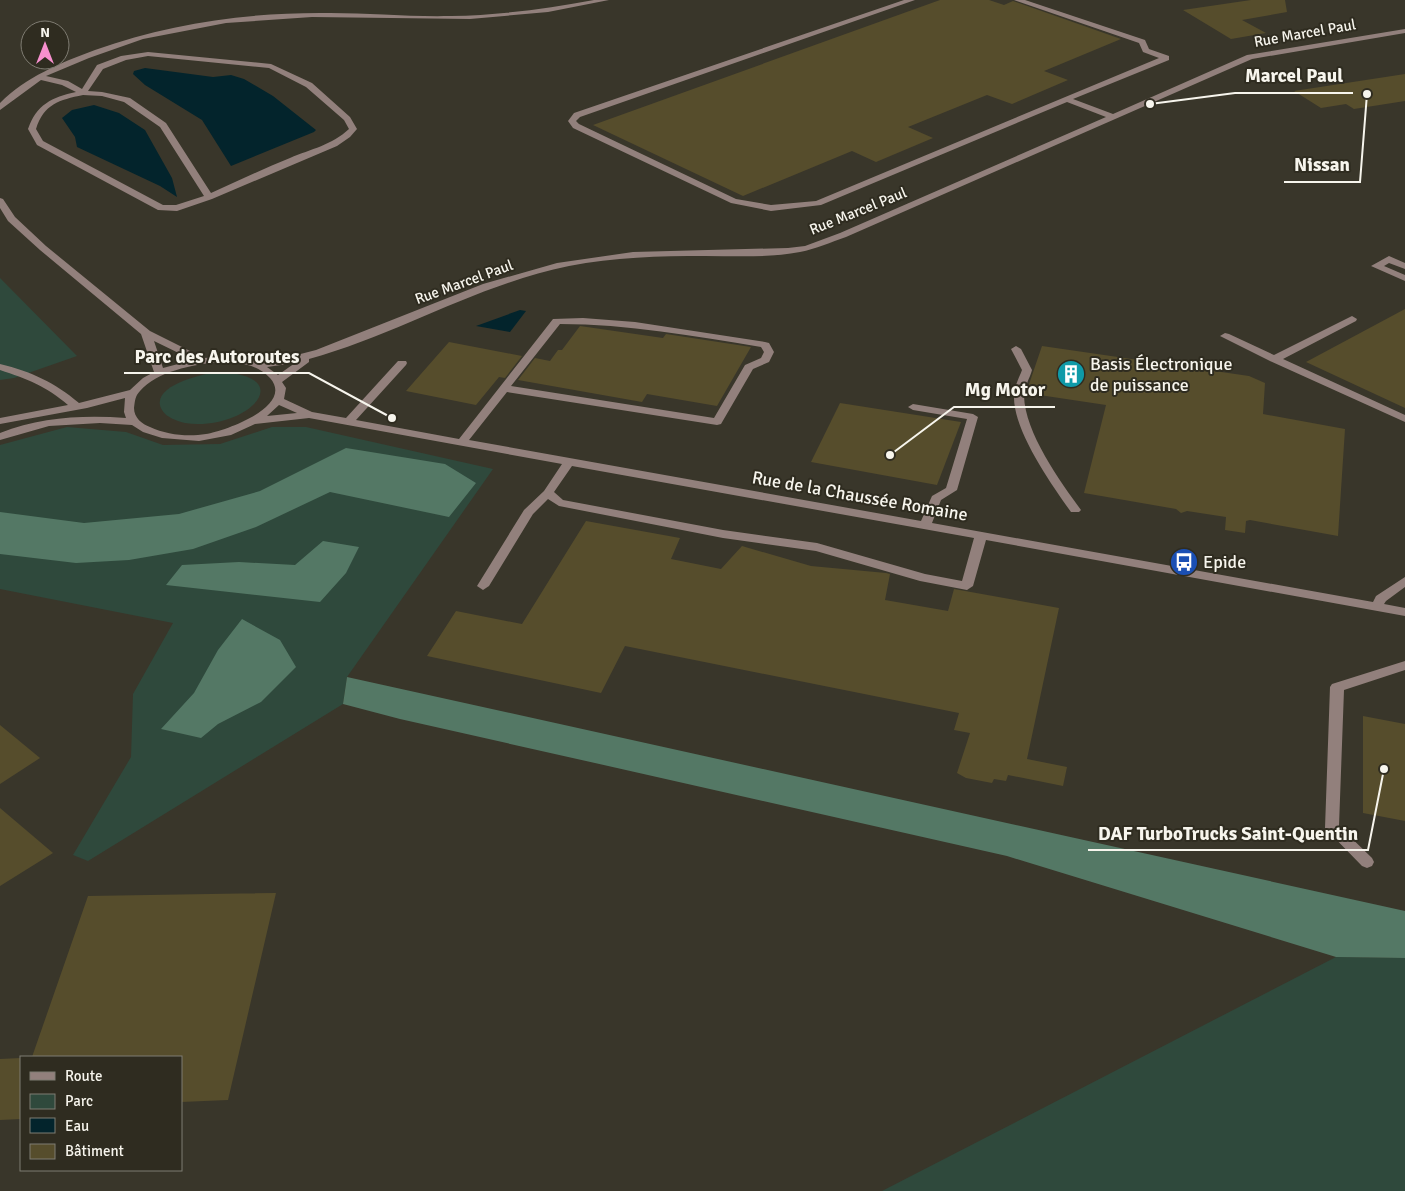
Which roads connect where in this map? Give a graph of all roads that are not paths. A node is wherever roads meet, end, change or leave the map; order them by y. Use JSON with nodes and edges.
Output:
{"nodes":[{"id":1,"x":605,"y":0,"type":"edge"},
{"id":2,"x":911,"y":0,"type":"edge"},
{"id":3,"x":1018,"y":0,"type":"edge"},
{"id":4,"x":1405,"y":31,"type":"edge"},
{"id":5,"x":39,"y":77,"type":"junction"},
{"id":6,"x":83,"y":93,"type":"junction"},
{"id":7,"x":1065,"y":99,"type":"junction"},
{"id":8,"x":0,"y":108,"type":"edge"},
{"id":9,"x":1114,"y":117,"type":"junction"},
{"id":10,"x":209,"y":197,"type":"junction"},
{"id":11,"x":0,"y":201,"type":"edge"},
{"id":12,"x":1405,"y":266,"type":"edge"},
{"id":13,"x":1405,"y":278,"type":"edge"},
{"id":14,"x":1352,"y":319,"type":"dead end"},
{"id":15,"x":146,"y":332,"type":"junction"},
{"id":16,"x":1225,"y":336,"type":"dead end"},
{"id":17,"x":1016,"y":349,"type":"dead end"},
{"id":18,"x":307,"y":358,"type":"junction"},
{"id":19,"x":1274,"y":358,"type":"junction"},
{"id":20,"x":201,"y":360,"type":"junction"},
{"id":21,"x":402,"y":363,"type":"dead end"},
{"id":22,"x":258,"y":365,"type":"junction"},
{"id":23,"x":0,"y":367,"type":"edge"},
{"id":24,"x":159,"y":373,"type":"junction"},
{"id":25,"x":278,"y":380,"type":"junction"},
{"id":26,"x":504,"y":388,"type":"junction"},
{"id":27,"x":134,"y":392,"type":"junction"},
{"id":28,"x":278,"y":400,"type":"junction"},
{"id":29,"x":77,"y":407,"type":"junction"},
{"id":30,"x":913,"y":407,"type":"dead end"},
{"id":31,"x":308,"y":415,"type":"junction"},
{"id":32,"x":1405,"y":419,"type":"edge"},
{"id":33,"x":0,"y":421,"type":"edge"},
{"id":34,"x":135,"y":422,"type":"junction"},
{"id":35,"x":255,"y":422,"type":"junction"},
{"id":36,"x":349,"y":422,"type":"junction"},
{"id":37,"x":0,"y":437,"type":"edge"},
{"id":38,"x":462,"y":442,"type":"junction"},
{"id":39,"x":569,"y":462,"type":"junction"},
{"id":40,"x":548,"y":493,"type":"junction"},
{"id":41,"x":1075,"y":510,"type":"dead end"},
{"id":42,"x":925,"y":526,"type":"junction"},
{"id":43,"x":980,"y":536,"type":"junction"},
{"id":44,"x":1405,"y":581,"type":"edge"},
{"id":45,"x":483,"y":586,"type":"dead end"},
{"id":46,"x":1377,"y":607,"type":"junction"},
{"id":47,"x":1405,"y":612,"type":"edge"},
{"id":48,"x":1405,"y":665,"type":"edge"},
{"id":49,"x":1366,"y":862,"type":"dead end"}],
"edges":[{"from":1,"to":5,"type":"street"},
{"from":2,"to":7,"type":"street"},
{"from":3,"to":7,"type":"street"},
{"from":4,"to":9,"type":"street","name":"Rue Marcel Paul"},
{"from":5,"to":6,"type":"street"},
{"from":5,"to":8,"type":"street"},
{"from":6,"to":10,"type":"street"},
{"from":6,"to":10,"type":"street"},
{"from":6,"to":10,"type":"street"},
{"from":7,"to":9,"type":"street"},
{"from":9,"to":18,"type":"street","name":"Rue Marcel Paul"},
{"from":11,"to":15,"type":"street"},
{"from":12,"to":13,"type":"street"},
{"from":14,"to":19,"type":"street"},
{"from":15,"to":20,"type":"street"},
{"from":15,"to":24,"type":"street"},
{"from":16,"to":19,"type":"street"},
{"from":17,"to":41,"type":"street"},
{"from":18,"to":22,"type":"street","name":"Rue Marcel Paul"},
{"from":18,"to":25,"type":"street","name":"Rue Marcel Paul"},
{"from":19,"to":32,"type":"street"},
{"from":20,"to":22,"type":"street"},
{"from":20,"to":24,"type":"street"},
{"from":21,"to":36,"type":"street"},
{"from":22,"to":25,"type":"street"},
{"from":23,"to":29,"type":"street"},
{"from":24,"to":27,"type":"street"},
{"from":25,"to":28,"type":"street"},
{"from":26,"to":26,"type":"street"},
{"from":26,"to":38,"type":"street"},
{"from":27,"to":29,"type":"street"},
{"from":27,"to":34,"type":"street"},
{"from":28,"to":31,"type":"street","name":"Rue de la Chaussée Romaine"},
{"from":28,"to":35,"type":"street"},
{"from":29,"to":33,"type":"street"},
{"from":30,"to":42,"type":"street"},
{"from":31,"to":35,"type":"street","name":"Rue de la Chaussée Romaine"},
{"from":31,"to":36,"type":"street","name":"Rue de la Chaussée Romaine"},
{"from":34,"to":35,"type":"street"},
{"from":34,"to":37,"type":"street"},
{"from":36,"to":38,"type":"street","name":"Rue de la Chaussée Romaine"},
{"from":38,"to":39,"type":"street","name":"Rue de la Chaussée Romaine"},
{"from":39,"to":40,"type":"street"},
{"from":39,"to":42,"type":"street","name":"Rue de la Chaussée Romaine"},
{"from":40,"to":43,"type":"street"},
{"from":40,"to":45,"type":"street"},
{"from":42,"to":43,"type":"street","name":"Rue de la Chaussée Romaine"},
{"from":43,"to":46,"type":"street","name":"Rue de la Chaussée Romaine"},
{"from":44,"to":46,"type":"street"},
{"from":46,"to":47,"type":"street","name":"Rue de la Chaussée Romaine"},
{"from":48,"to":49,"type":"street"}]}
